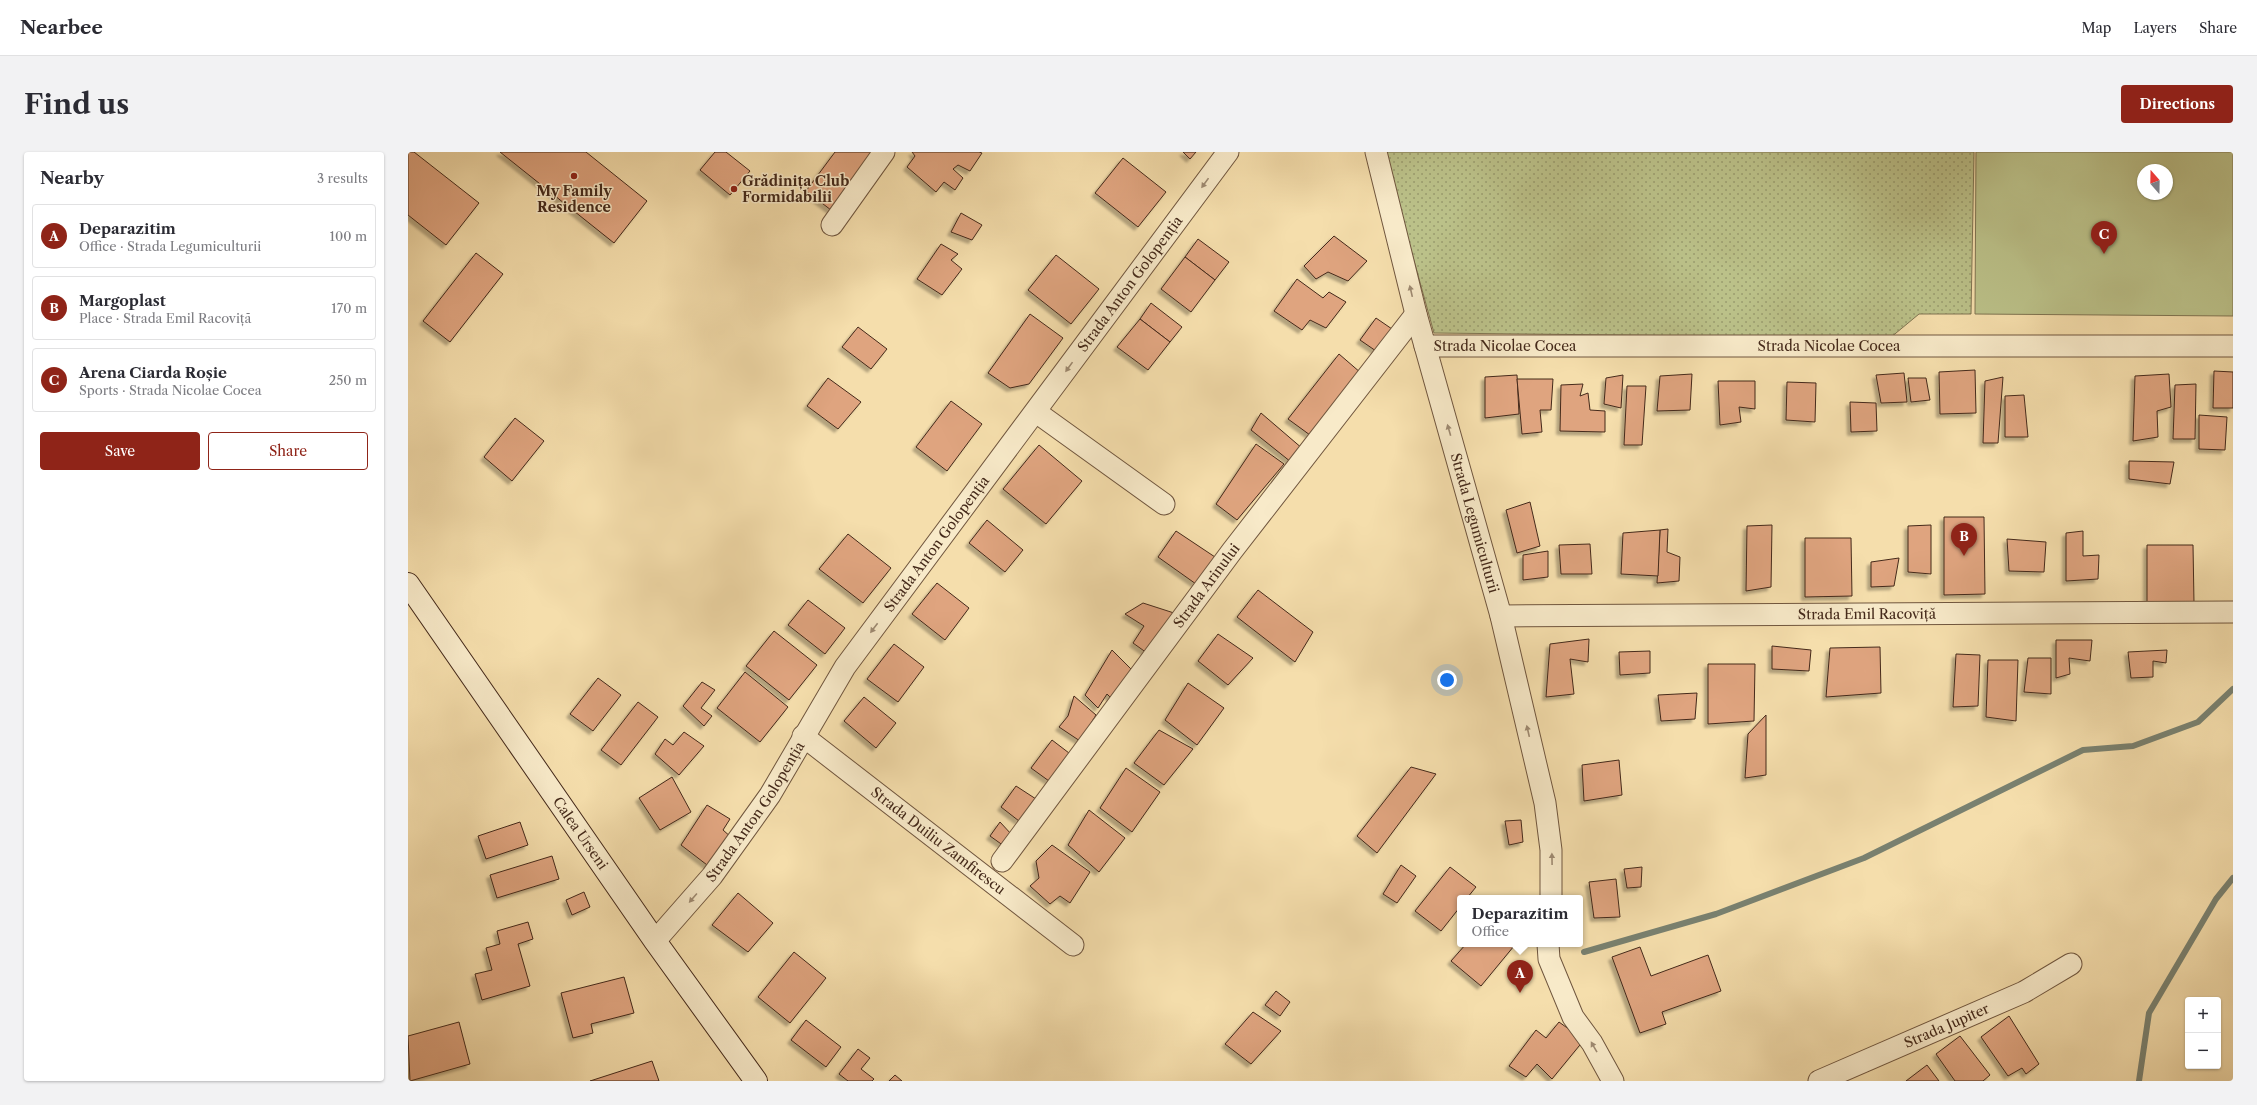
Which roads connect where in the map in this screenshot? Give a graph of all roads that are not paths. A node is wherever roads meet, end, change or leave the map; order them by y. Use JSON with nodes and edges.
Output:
{"nodes":[{"id":1,"x":884,"y":152,"type":"edge"},
{"id":2,"x":1228,"y":152,"type":"edge"},
{"id":3,"x":1376,"y":152,"type":"edge"},
{"id":4,"x":832,"y":225,"type":"dead end"},
{"id":5,"x":1416,"y":314,"type":"junction"},
{"id":6,"x":1425,"y":346,"type":"junction"},
{"id":7,"x":2233,"y":346,"type":"edge"},
{"id":8,"x":1036,"y":412,"type":"junction"},
{"id":9,"x":1164,"y":504,"type":"dead end"},
{"id":10,"x":408,"y":584,"type":"edge"},
{"id":11,"x":2233,"y":612,"type":"edge"},
{"id":12,"x":1501,"y":616,"type":"junction"},
{"id":13,"x":803,"y":736,"type":"junction"},
{"id":14,"x":1002,"y":862,"type":"dead end"},
{"id":15,"x":1551,"y":895,"type":"edge"},
{"id":16,"x":655,"y":941,"type":"junction"},
{"id":17,"x":1073,"y":945,"type":"dead end"},
{"id":18,"x":1548,"y":947,"type":"edge"},
{"id":19,"x":2071,"y":964,"type":"dead end"},
{"id":20,"x":756,"y":1081,"type":"edge"},
{"id":21,"x":1613,"y":1081,"type":"edge"},
{"id":22,"x":1819,"y":1081,"type":"edge"}],
"edges":[{"from":1,"to":4,"type":"street"},
{"from":2,"to":8,"type":"street","name":"Strada Anton Golopenția","one_way":true},
{"from":5,"to":3,"type":"street","name":"Strada Legumiculturii","one_way":true},
{"from":5,"to":6,"type":"street","name":"Strada Legumiculturii"},
{"from":5,"to":14,"type":"street","name":"Strada Arinului"},
{"from":6,"to":7,"type":"street","name":"Strada Nicolae Cocea"},
{"from":12,"to":6,"type":"street","name":"Strada Legumiculturii","one_way":true},
{"from":8,"to":9,"type":"street"},
{"from":8,"to":13,"type":"street","name":"Strada Anton Golopenția","one_way":true},
{"from":10,"to":16,"type":"street","name":"Calea Urseni"},
{"from":11,"to":12,"type":"street","name":"Strada Emil Racoviță"},
{"from":15,"to":12,"type":"street","name":"Strada Legumiculturii","one_way":true},
{"from":13,"to":16,"type":"street","name":"Strada Anton Golopenția","one_way":true},
{"from":13,"to":17,"type":"street","name":"Strada Duiliu Zamfirescu"},
{"from":16,"to":20,"type":"street","name":"Calea Urseni"},
{"from":21,"to":18,"type":"street","one_way":true},
{"from":19,"to":22,"type":"street","name":"Strada Jupiter"}]}
